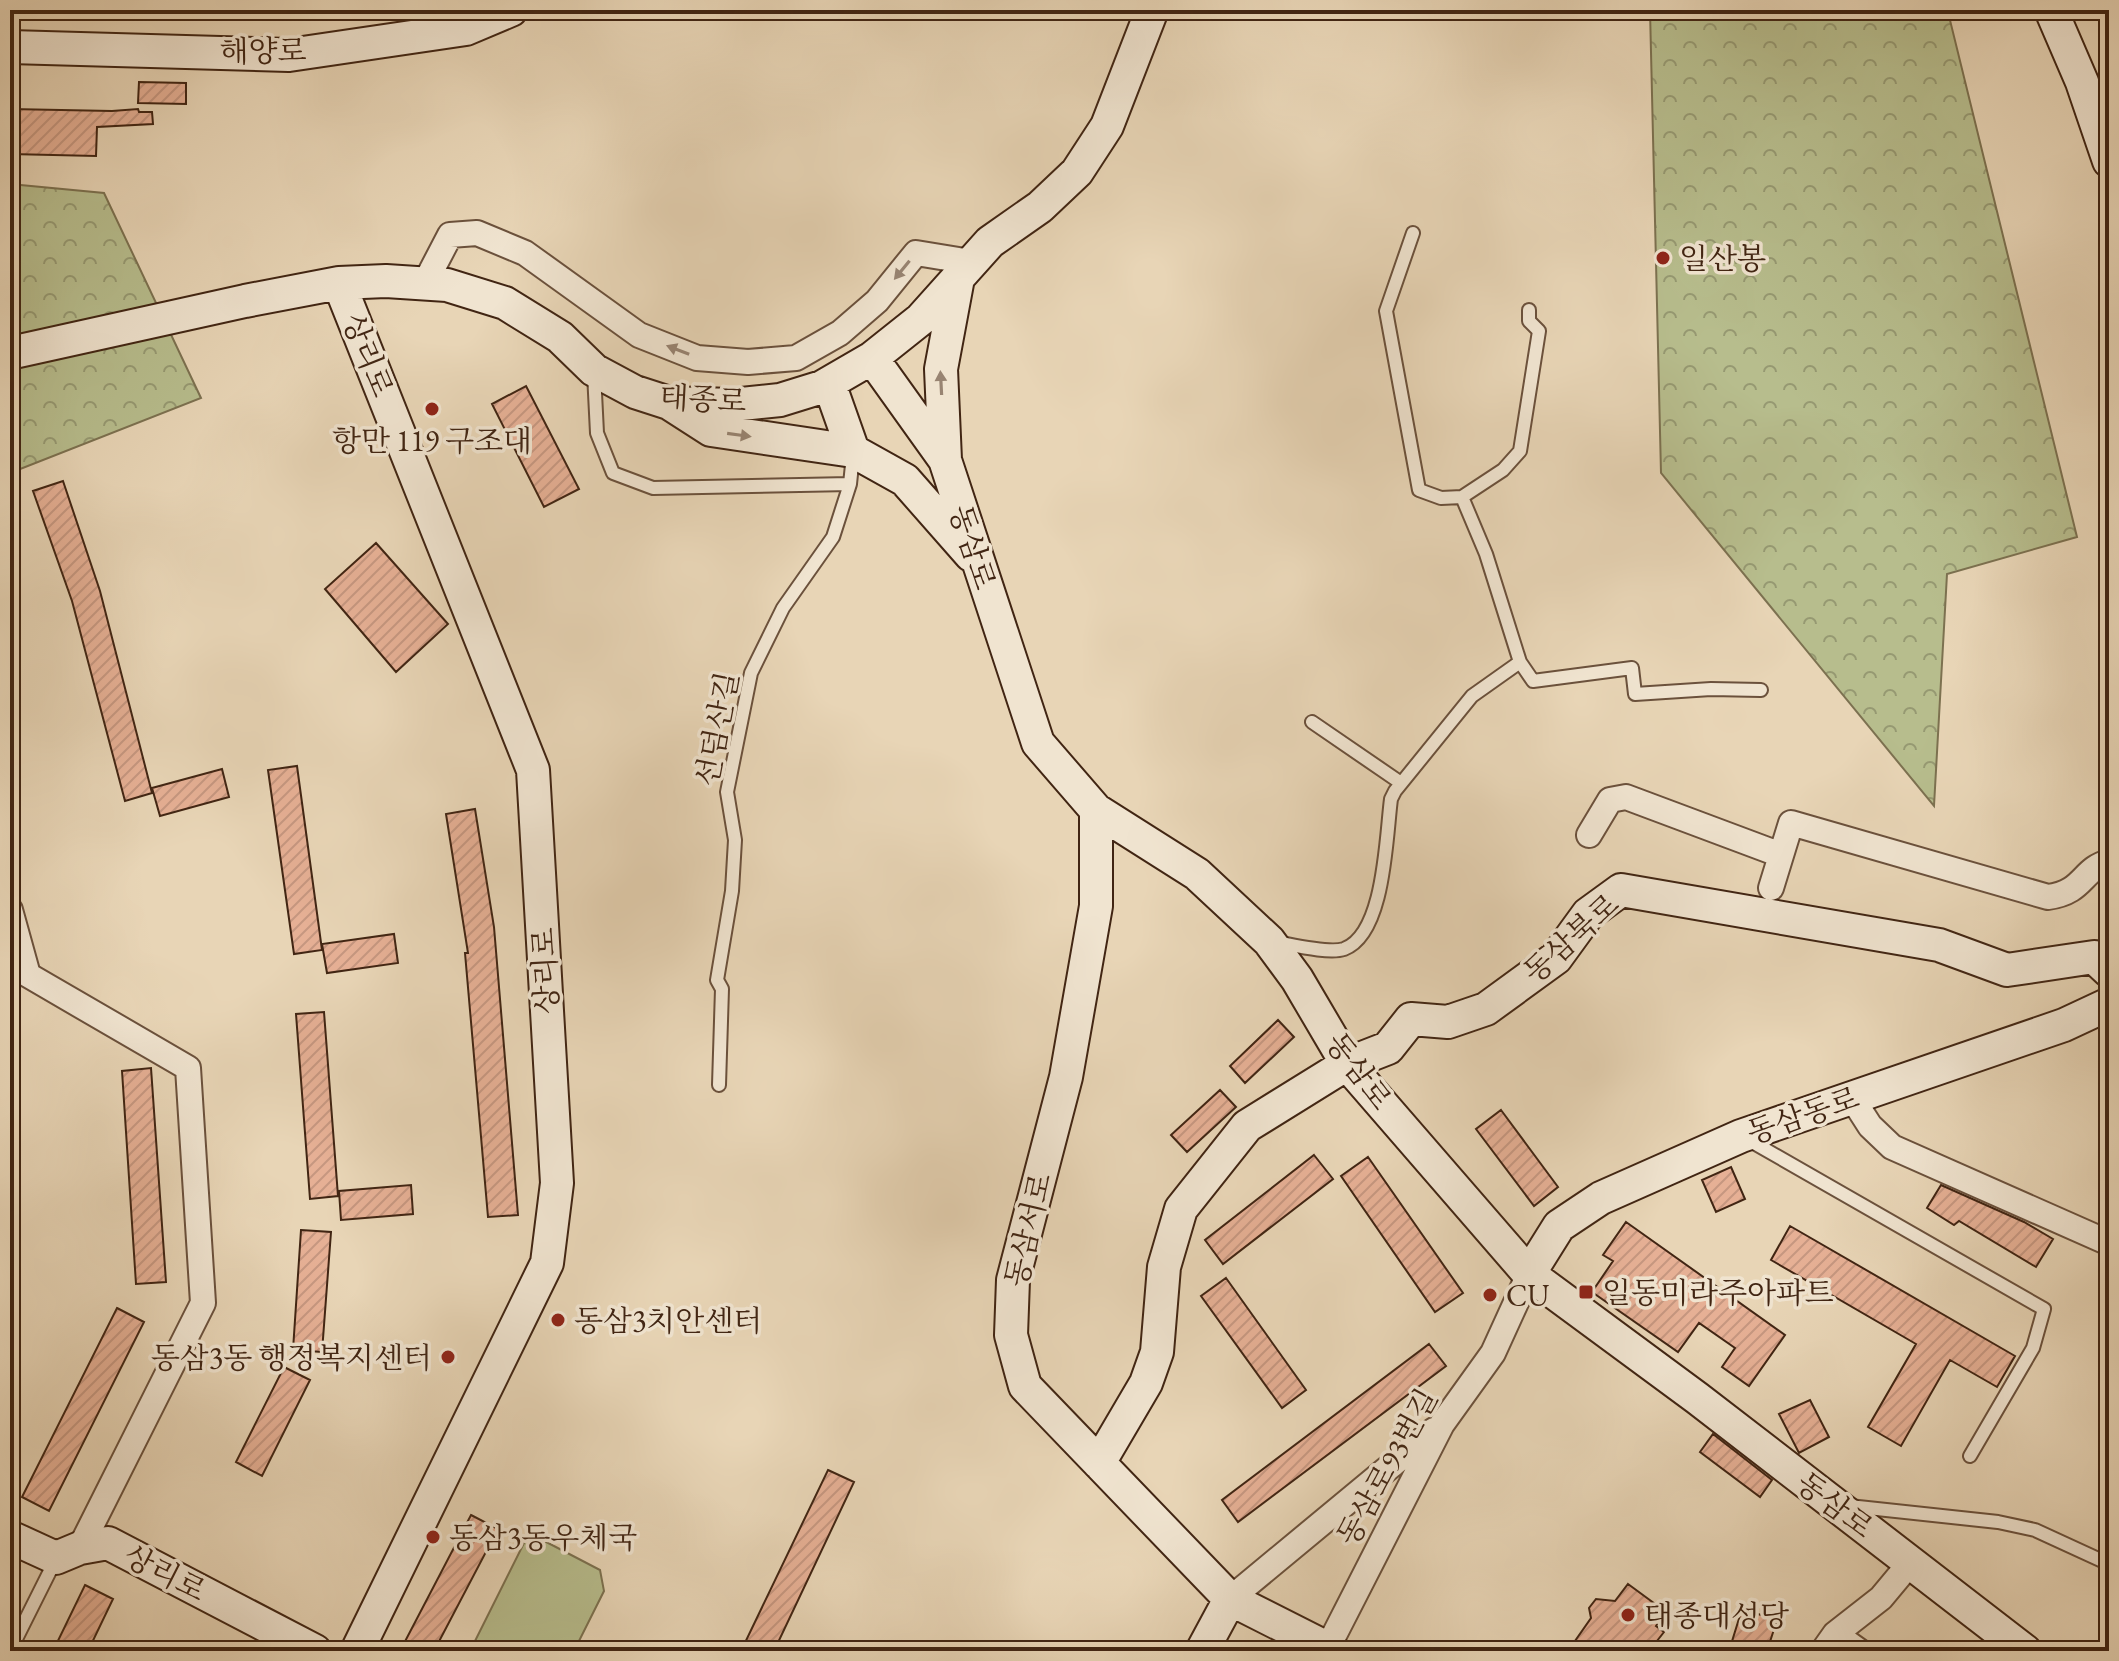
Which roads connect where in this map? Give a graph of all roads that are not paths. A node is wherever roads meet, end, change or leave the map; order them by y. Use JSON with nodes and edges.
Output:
{"nodes":[{"id":1,"x":511,"y":10,"type":"edge"},
{"id":2,"x":1129,"y":10,"type":"edge"},
{"id":3,"x":1152,"y":10,"type":"edge"},
{"id":4,"x":2051,"y":10,"type":"edge"},
{"id":5,"x":10,"y":47,"type":"edge"},
{"id":6,"x":1129,"y":71,"type":"junction"},
{"id":7,"x":2109,"y":161,"type":"edge"},
{"id":8,"x":1413,"y":233,"type":"dead end"},
{"id":9,"x":964,"y":270,"type":"junction"},
{"id":10,"x":339,"y":283,"type":"junction"},
{"id":11,"x":425,"y":283,"type":"junction"},
{"id":12,"x":1529,"y":310,"type":"dead end"},
{"id":13,"x":10,"y":353,"type":"edge"},
{"id":14,"x":872,"y":358,"type":"junction"},
{"id":15,"x":594,"y":370,"type":"junction"},
{"id":16,"x":829,"y":383,"type":"junction"},
{"id":17,"x":669,"y":403,"type":"junction"},
{"id":18,"x":853,"y":451,"type":"junction"},
{"id":19,"x":945,"y":460,"type":"junction"},
{"id":20,"x":850,"y":484,"type":"junction"},
{"id":21,"x":1462,"y":497,"type":"junction"},
{"id":22,"x":979,"y":564,"type":"junction"},
{"id":23,"x":1520,"y":662,"type":"junction"},
{"id":24,"x":1761,"y":690,"type":"dead end"},
{"id":25,"x":1312,"y":722,"type":"dead end"},
{"id":26,"x":1401,"y":783,"type":"junction"},
{"id":27,"x":1096,"y":810,"type":"junction"},
{"id":28,"x":1589,"y":835,"type":"dead end"},
{"id":29,"x":1781,"y":855,"type":"junction"},
{"id":30,"x":2109,"y":862,"type":"edge"},
{"id":31,"x":1771,"y":888,"type":"dead end"},
{"id":32,"x":10,"y":910,"type":"edge"},
{"id":33,"x":1269,"y":941,"type":"junction"},
{"id":34,"x":2109,"y":971,"type":"edge"},
{"id":35,"x":2109,"y":1004,"type":"edge"},
{"id":36,"x":1347,"y":1064,"type":"junction"},
{"id":37,"x":719,"y":1085,"type":"dead end"},
{"id":38,"x":1852,"y":1098,"type":"junction"},
{"id":39,"x":1741,"y":1136,"type":"junction"},
{"id":40,"x":2109,"y":1243,"type":"edge"},
{"id":41,"x":1529,"y":1274,"type":"junction"},
{"id":42,"x":1442,"y":1424,"type":"junction"},
{"id":43,"x":1970,"y":1456,"type":"dead end"},
{"id":44,"x":1099,"y":1463,"type":"junction"},
{"id":45,"x":1833,"y":1504,"type":"junction"},
{"id":46,"x":10,"y":1537,"type":"edge"},
{"id":47,"x":68,"y":1553,"type":"junction"},
{"id":48,"x":1911,"y":1562,"type":"junction"},
{"id":49,"x":2109,"y":1564,"type":"edge"},
{"id":50,"x":1230,"y":1599,"type":"junction"},
{"id":51,"x":1829,"y":1642,"type":"edge"},
{"id":52,"x":1329,"y":1650,"type":"edge"},
{"id":53,"x":10,"y":1651,"type":"edge"},
{"id":54,"x":315,"y":1651,"type":"edge"},
{"id":55,"x":357,"y":1651,"type":"edge"},
{"id":56,"x":1202,"y":1651,"type":"edge"},
{"id":57,"x":1859,"y":1651,"type":"edge"},
{"id":58,"x":2025,"y":1651,"type":"edge"}],
"edges":[{"from":1,"to":5,"type":"street","name":"해양로"},
{"from":2,"to":6,"type":"street"},
{"from":3,"to":6,"type":"street","name":"태종로"},
{"from":4,"to":7,"type":"street"},
{"from":6,"to":9,"type":"street","name":"태종로"},
{"from":8,"to":21,"type":"lane"},
{"from":9,"to":11,"type":"street","one_way":true},
{"from":9,"to":14,"type":"street","name":"태종로"},
{"from":19,"to":9,"type":"street","one_way":true},
{"from":10,"to":11,"type":"street","name":"태종로"},
{"from":10,"to":13,"type":"street","name":"태종로"},
{"from":10,"to":55,"type":"street","name":"상리로"},
{"from":11,"to":15,"type":"street","name":"태종로"},
{"from":12,"to":21,"type":"lane"},
{"from":14,"to":16,"type":"street","name":"태종로"},
{"from":14,"to":19,"type":"street","name":"동삼로"},
{"from":15,"to":17,"type":"street","name":"태종로"},
{"from":15,"to":20,"type":"lane"},
{"from":16,"to":17,"type":"street","name":"태종로"},
{"from":16,"to":18,"type":"street"},
{"from":17,"to":18,"type":"street","one_way":true},
{"from":18,"to":20,"type":"lane","name":"선덤산길"},
{"from":18,"to":22,"type":"street"},
{"from":19,"to":22,"type":"street","name":"동삼로"},
{"from":20,"to":37,"type":"lane","name":"선덤산길"},
{"from":21,"to":23,"type":"lane"},
{"from":22,"to":27,"type":"street","name":"동삼로"},
{"from":23,"to":24,"type":"lane"},
{"from":23,"to":26,"type":"lane"},
{"from":25,"to":26,"type":"lane"},
{"from":26,"to":33,"type":"lane"},
{"from":27,"to":33,"type":"street","name":"동삼로"},
{"from":27,"to":44,"type":"street","name":"동삼서로"},
{"from":28,"to":29,"type":"street"},
{"from":29,"to":30,"type":"street"},
{"from":29,"to":31,"type":"street"},
{"from":32,"to":47,"type":"street"},
{"from":33,"to":36,"type":"street","name":"동삼로"},
{"from":34,"to":36,"type":"street","name":"동삼북로"},
{"from":35,"to":38,"type":"street","name":"동삼동로"},
{"from":36,"to":41,"type":"street","name":"동삼로"},
{"from":36,"to":44,"type":"street","name":"동삼북로"},
{"from":38,"to":39,"type":"street","name":"동삼동로"},
{"from":38,"to":40,"type":"street"},
{"from":39,"to":41,"type":"street","name":"동삼동로"},
{"from":39,"to":43,"type":"lane"},
{"from":41,"to":42,"type":"street","name":"동삼로93번길"},
{"from":41,"to":45,"type":"street","name":"동삼로"},
{"from":42,"to":50,"type":"street"},
{"from":42,"to":52,"type":"street","name":"동삼로93번길"},
{"from":44,"to":50,"type":"street","name":"동삼서로"},
{"from":45,"to":48,"type":"street","name":"동삼로"},
{"from":45,"to":49,"type":"lane"},
{"from":46,"to":47,"type":"street","name":"상리로"},
{"from":47,"to":53,"type":"lane"},
{"from":47,"to":54,"type":"street","name":"상리로"},
{"from":48,"to":51,"type":"street"},
{"from":48,"to":58,"type":"street","name":"동삼로"},
{"from":50,"to":52,"type":"street","name":"동삼서로"},
{"from":50,"to":56,"type":"street"},
{"from":51,"to":57,"type":"street"}]}
